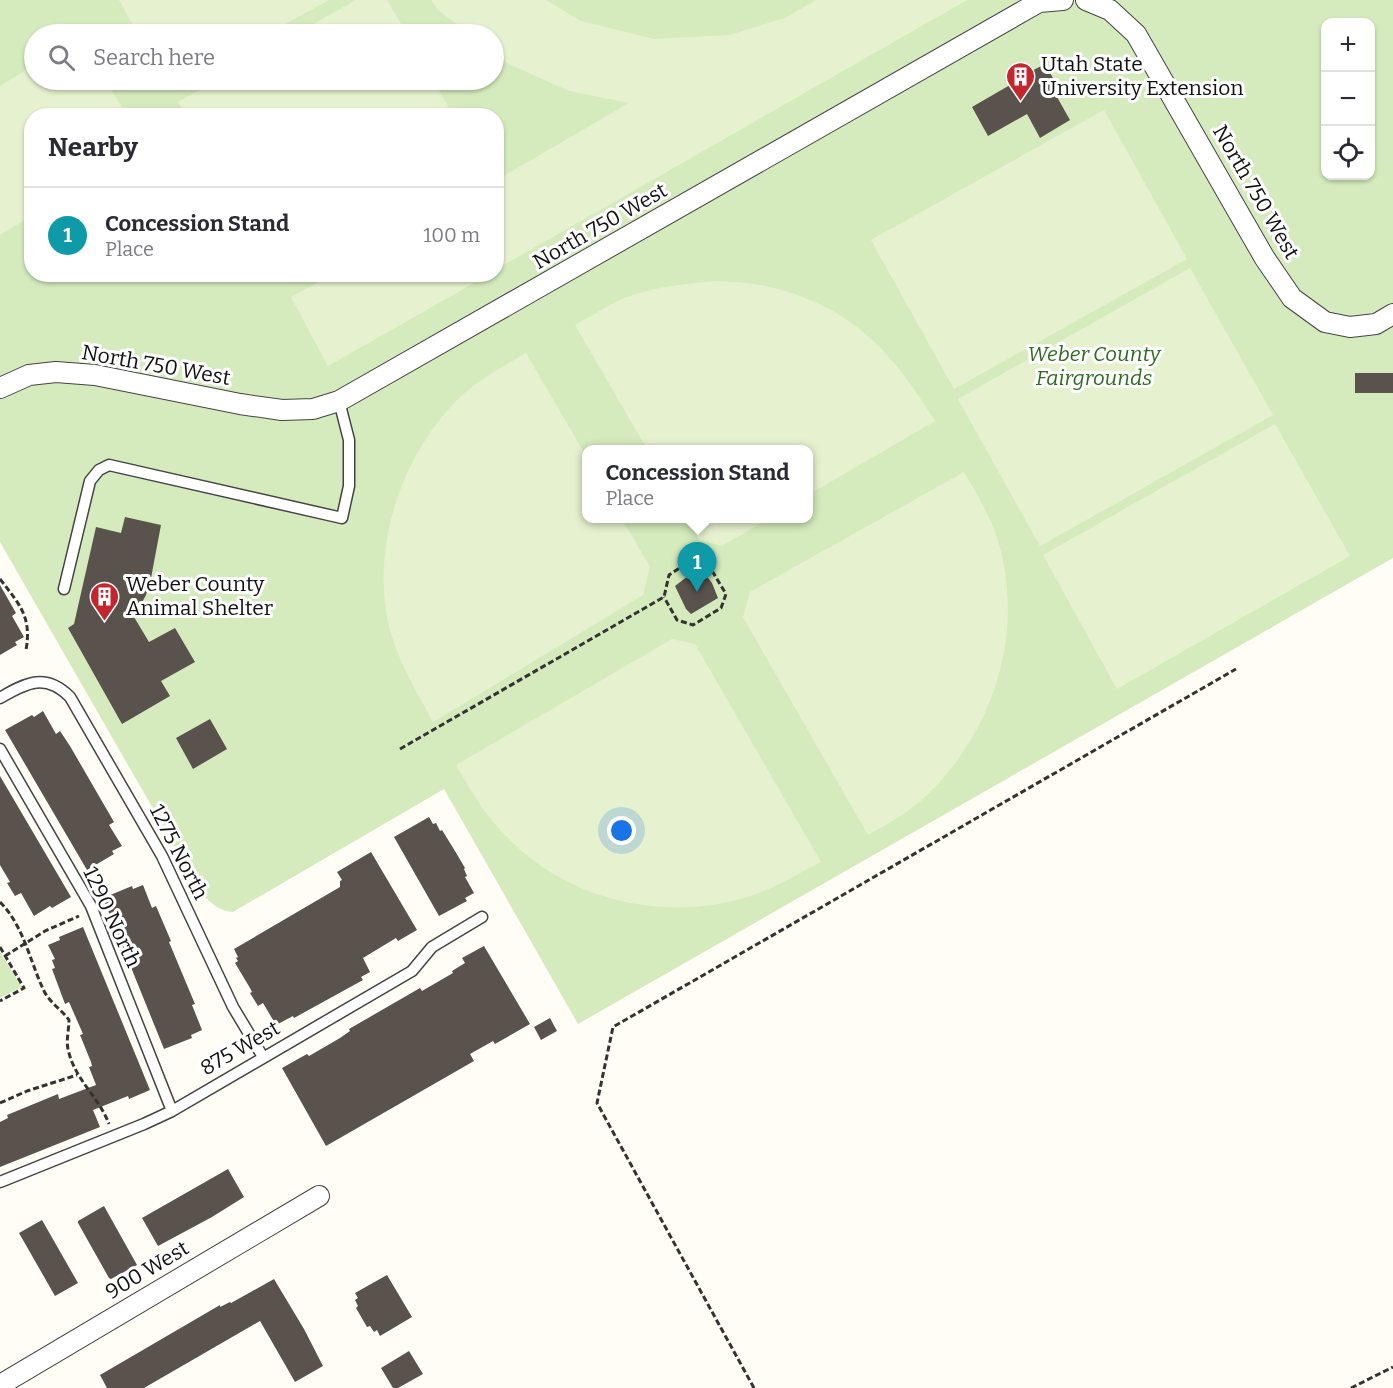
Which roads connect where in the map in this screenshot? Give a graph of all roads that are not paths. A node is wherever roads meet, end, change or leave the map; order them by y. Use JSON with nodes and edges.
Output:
{"nodes":[{"id":1,"x":1062,"y":0,"type":"edge"},
{"id":2,"x":1086,"y":0,"type":"edge"},
{"id":3,"x":1393,"y":314,"type":"edge"},
{"id":4,"x":0,"y":388,"type":"edge"},
{"id":5,"x":339,"y":401,"type":"junction"},
{"id":6,"x":64,"y":589,"type":"dead end"},
{"id":7,"x":0,"y":698,"type":"edge"},
{"id":8,"x":0,"y":748,"type":"edge"},
{"id":9,"x":482,"y":917,"type":"dead end"},
{"id":10,"x":263,"y":1057,"type":"junction"},
{"id":11,"x":172,"y":1111,"type":"junction"},
{"id":12,"x":0,"y":1182,"type":"edge"},
{"id":13,"x":319,"y":1196,"type":"dead end"},
{"id":14,"x":0,"y":1385,"type":"edge"}],
"edges":[{"from":1,"to":5,"type":"street","name":"North 750 West"},
{"from":2,"to":3,"type":"street","name":"North 750 West"},
{"from":4,"to":5,"type":"street","name":"North 750 West"},
{"from":5,"to":6,"type":"lane"},
{"from":7,"to":10,"type":"lane","name":"1275 North"},
{"from":8,"to":11,"type":"lane","name":"1290 North"},
{"from":9,"to":10,"type":"lane","name":"875 West"},
{"from":10,"to":11,"type":"lane","name":"875 West"},
{"from":11,"to":12,"type":"lane","name":"875 West"},
{"from":13,"to":14,"type":"street","name":"900 West"}]}
